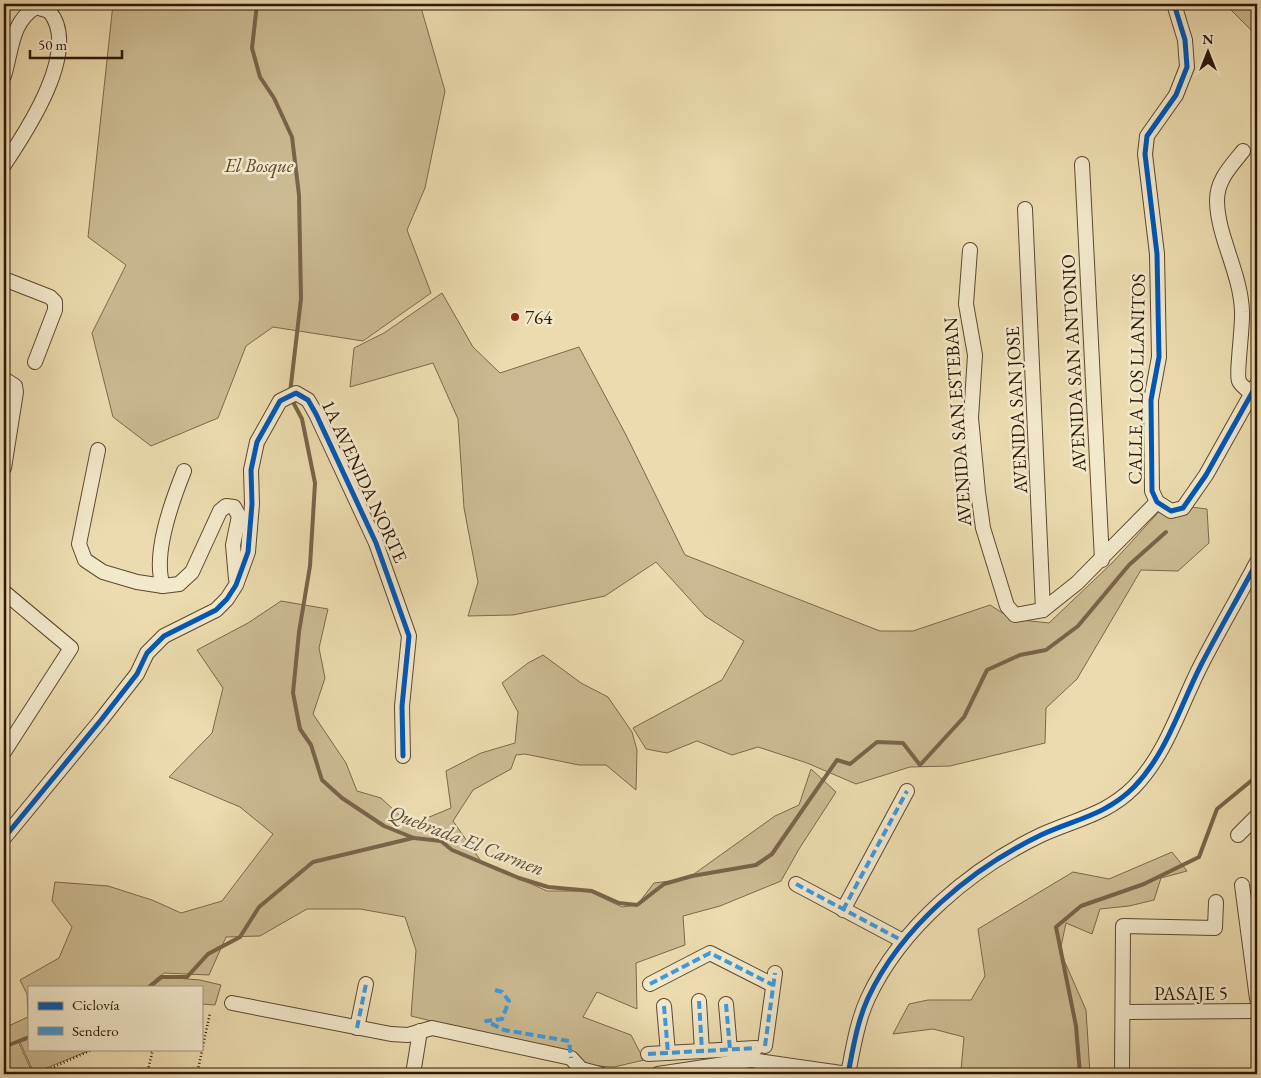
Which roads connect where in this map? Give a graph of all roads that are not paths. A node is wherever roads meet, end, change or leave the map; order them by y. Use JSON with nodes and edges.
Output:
{"nodes":[{"id":1,"x":1174,"y":4,"type":"edge"},
{"id":2,"x":43,"y":6,"type":"edge"},
{"id":3,"x":4,"y":76,"type":"edge"},
{"id":4,"x":1243,"y":151,"type":"dead end"},
{"id":5,"x":1082,"y":164,"type":"dead end"},
{"id":6,"x":4,"y":165,"type":"edge"},
{"id":7,"x":1025,"y":209,"type":"dead end"},
{"id":8,"x":970,"y":250,"type":"dead end"},
{"id":9,"x":4,"y":279,"type":"edge"},
{"id":10,"x":35,"y":362,"type":"dead end"},
{"id":11,"x":4,"y":378,"type":"edge"},
{"id":12,"x":1255,"y":389,"type":"edge"},
{"id":13,"x":98,"y":450,"type":"dead end"},
{"id":14,"x":4,"y":468,"type":"edge"},
{"id":15,"x":184,"y":472,"type":"dead end"},
{"id":16,"x":1156,"y":502,"type":"junction"},
{"id":17,"x":1102,"y":560,"type":"junction"},
{"id":18,"x":1257,"y":562,"type":"edge"},
{"id":19,"x":236,"y":585,"type":"junction"},
{"id":20,"x":163,"y":586,"type":"junction"},
{"id":21,"x":4,"y":592,"type":"edge"},
{"id":22,"x":1044,"y":610,"type":"junction"},
{"id":23,"x":4,"y":752,"type":"edge"},
{"id":24,"x":403,"y":756,"type":"dead end"},
{"id":25,"x":907,"y":791,"type":"dead end"},
{"id":26,"x":1257,"y":816,"type":"edge"},
{"id":27,"x":1238,"y":835,"type":"dead end"},
{"id":28,"x":4,"y":838,"type":"edge"},
{"id":29,"x":796,"y":884,"type":"dead end"},
{"id":30,"x":1242,"y":885,"type":"dead end"},
{"id":31,"x":1216,"y":902,"type":"dead end"},
{"id":32,"x":843,"y":910,"type":"junction"},
{"id":33,"x":902,"y":941,"type":"junction"},
{"id":34,"x":366,"y":984,"type":"dead end"},
{"id":35,"x":650,"y":984,"type":"dead end"},
{"id":36,"x":1257,"y":999,"type":"edge"},
{"id":37,"x":699,"y":1002,"type":"dead end"},
{"id":38,"x":232,"y":1003,"type":"dead end"},
{"id":39,"x":726,"y":1004,"type":"dead end"},
{"id":40,"x":664,"y":1006,"type":"dead end"},
{"id":41,"x":1257,"y":1011,"type":"edge"},
{"id":42,"x":1124,"y":1012,"type":"junction"},
{"id":43,"x":357,"y":1028,"type":"junction"},
{"id":44,"x":420,"y":1031,"type":"junction"},
{"id":45,"x":730,"y":1050,"type":"junction"},
{"id":46,"x":702,"y":1051,"type":"junction"},
{"id":47,"x":668,"y":1053,"type":"junction"},
{"id":48,"x":648,"y":1054,"type":"dead end"},
{"id":49,"x":580,"y":1072,"type":"edge"},
{"id":50,"x":413,"y":1074,"type":"edge"},
{"id":51,"x":600,"y":1074,"type":"edge"},
{"id":52,"x":658,"y":1074,"type":"edge"},
{"id":53,"x":848,"y":1074,"type":"edge"},
{"id":54,"x":1122,"y":1074,"type":"edge"}],
"edges":[{"from":1,"to":16,"type":"street","name":"CALLE A LOS LLANITOS"},
{"from":2,"to":3,"type":"street"},
{"from":2,"to":6,"type":"street"},
{"from":4,"to":12,"type":"street"},
{"from":5,"to":17,"type":"street","name":"AVENIDA SAN ANTONIO"},
{"from":7,"to":22,"type":"street","name":"AVENIDA SAN JOSE"},
{"from":8,"to":22,"type":"street","name":"AVENIDA SAN ESTEBAN"},
{"from":9,"to":10,"type":"street"},
{"from":11,"to":14,"type":"street"},
{"from":12,"to":16,"type":"street","name":"CALLE A LOS LLANITOS"},
{"from":13,"to":20,"type":"street"},
{"from":15,"to":20,"type":"street"},
{"from":16,"to":17,"type":"street"},
{"from":17,"to":22,"type":"street"},
{"from":18,"to":33,"type":"street"},
{"from":19,"to":20,"type":"street"},
{"from":19,"to":24,"type":"street","name":"1A AVENIDA NORTE"},
{"from":19,"to":28,"type":"street","name":"1A AVENIDA NORTE"},
{"from":21,"to":23,"type":"street"},
{"from":25,"to":32,"type":"street"},
{"from":26,"to":27,"type":"street"},
{"from":29,"to":32,"type":"street"},
{"from":30,"to":36,"type":"street"},
{"from":31,"to":42,"type":"street"},
{"from":32,"to":33,"type":"street"},
{"from":33,"to":53,"type":"street"},
{"from":34,"to":43,"type":"street"},
{"from":35,"to":45,"type":"street"},
{"from":37,"to":46,"type":"street"},
{"from":38,"to":43,"type":"street"},
{"from":39,"to":45,"type":"street"},
{"from":40,"to":47,"type":"street"},
{"from":41,"to":42,"type":"street","name":"PASAJE 5"},
{"from":42,"to":54,"type":"street"},
{"from":43,"to":44,"type":"street"},
{"from":44,"to":49,"type":"street"},
{"from":44,"to":50,"type":"street"},
{"from":45,"to":46,"type":"street"},
{"from":46,"to":47,"type":"street"},
{"from":47,"to":48,"type":"street"},
{"from":49,"to":51,"type":"street"},
{"from":52,"to":53,"type":"street"}]}
